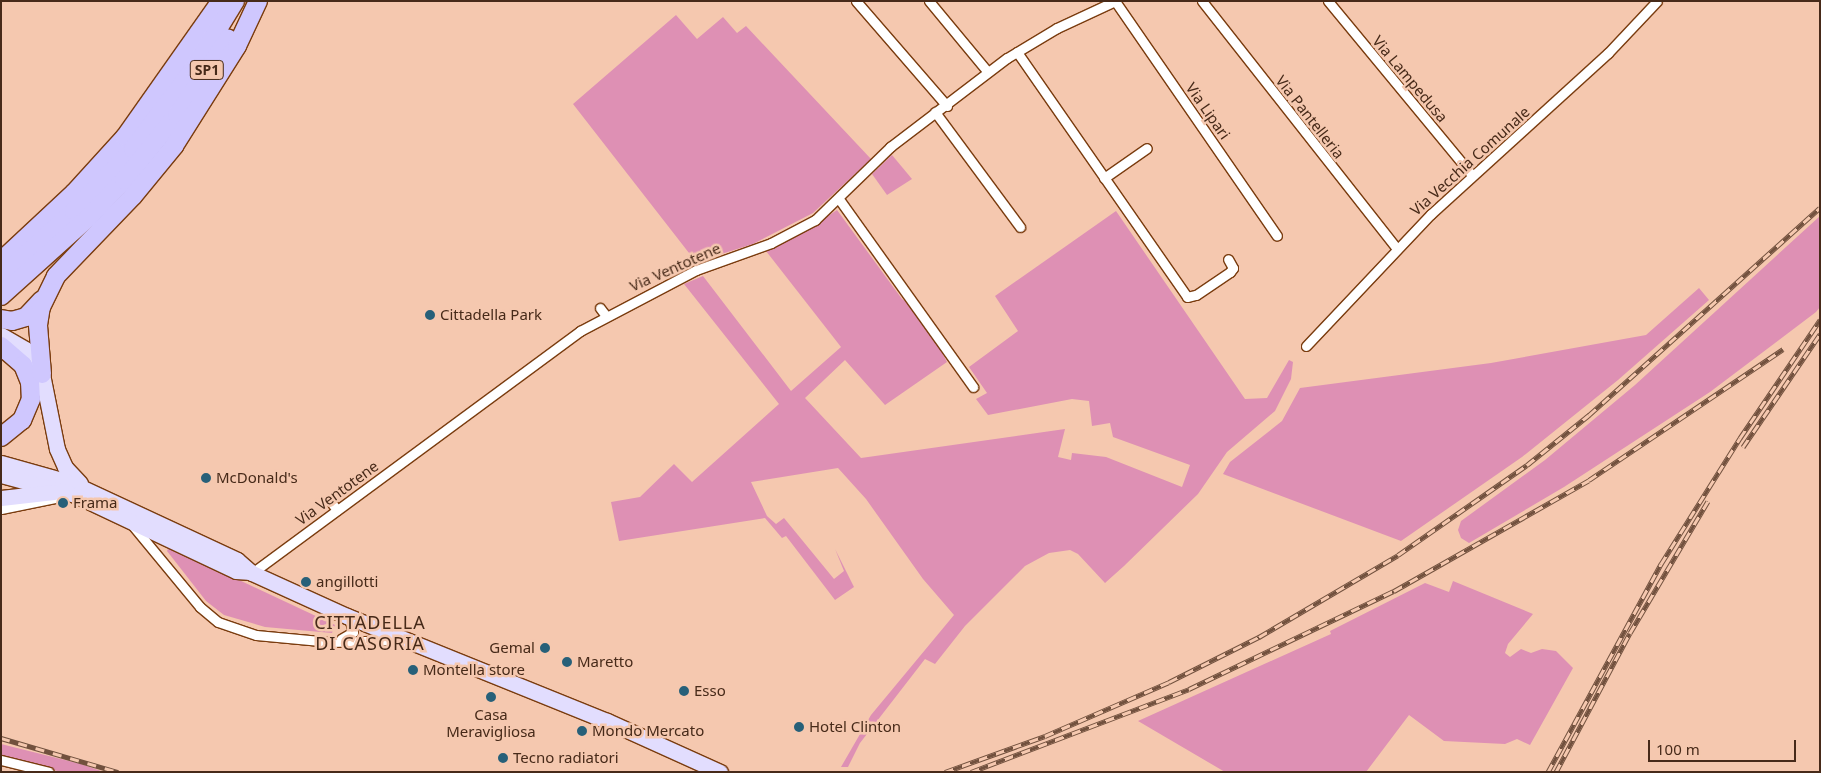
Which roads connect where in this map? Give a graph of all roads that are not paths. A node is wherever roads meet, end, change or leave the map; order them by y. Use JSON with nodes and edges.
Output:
{"nodes":[{"id":1,"x":221,"y":1,"type":"edge"},
{"id":2,"x":235,"y":1,"type":"edge"},
{"id":3,"x":250,"y":1,"type":"edge"},
{"id":4,"x":258,"y":1,"type":"edge"},
{"id":5,"x":856,"y":1,"type":"edge"},
{"id":6,"x":929,"y":1,"type":"edge"},
{"id":7,"x":1115,"y":1,"type":"edge"},
{"id":8,"x":1202,"y":1,"type":"edge"},
{"id":9,"x":1328,"y":1,"type":"edge"},
{"id":10,"x":1657,"y":1,"type":"edge"},
{"id":11,"x":1017,"y":52,"type":"junction"},
{"id":12,"x":988,"y":72,"type":"junction"},
{"id":13,"x":947,"y":106,"type":"junction"},
{"id":14,"x":936,"y":112,"type":"junction"},
{"id":15,"x":1147,"y":148,"type":"dead end"},
{"id":16,"x":1472,"y":174,"type":"junction"},
{"id":17,"x":1104,"y":178,"type":"junction"},
{"id":18,"x":839,"y":199,"type":"junction"},
{"id":19,"x":1020,"y":227,"type":"dead end"},
{"id":20,"x":1277,"y":236,"type":"dead end"},
{"id":21,"x":54,"y":239,"type":"junction"},
{"id":22,"x":1397,"y":249,"type":"junction"},
{"id":23,"x":1228,"y":259,"type":"dead end"},
{"id":24,"x":1,"y":261,"type":"edge"},
{"id":25,"x":1,"y":277,"type":"edge"},
{"id":26,"x":48,"y":291,"type":"junction"},
{"id":27,"x":1,"y":296,"type":"edge"},
{"id":28,"x":600,"y":308,"type":"dead end"},
{"id":29,"x":606,"y":316,"type":"junction"},
{"id":30,"x":1,"y":319,"type":"edge"},
{"id":31,"x":1,"y":335,"type":"edge"},
{"id":32,"x":1,"y":346,"type":"edge"},
{"id":33,"x":1306,"y":346,"type":"dead end"},
{"id":34,"x":42,"y":374,"type":"junction"},
{"id":35,"x":973,"y":387,"type":"dead end"},
{"id":36,"x":1,"y":437,"type":"edge"},
{"id":37,"x":1,"y":463,"type":"edge"},
{"id":38,"x":1,"y":475,"type":"edge"},
{"id":39,"x":64,"y":491,"type":"junction"},
{"id":40,"x":92,"y":492,"type":"junction"},
{"id":41,"x":1,"y":498,"type":"edge"},
{"id":42,"x":331,"y":502,"type":"dead end"},
{"id":43,"x":1,"y":509,"type":"edge"},
{"id":44,"x":337,"y":510,"type":"junction"},
{"id":45,"x":130,"y":522,"type":"junction"},
{"id":46,"x":252,"y":573,"type":"junction"},
{"id":47,"x":348,"y":616,"type":"junction"},
{"id":48,"x":403,"y":640,"type":"junction"},
{"id":49,"x":332,"y":642,"type":"junction"},
{"id":50,"x":1,"y":760,"type":"edge"},
{"id":51,"x":49,"y":772,"type":"edge"},
{"id":52,"x":720,"y":772,"type":"edge"}],
"edges":[{"from":1,"to":24,"type":"highway"},
{"from":2,"to":21,"type":"highway","number":"SP1"},
{"from":3,"to":21,"type":"highway","number":"SP1"},
{"from":4,"to":26,"type":"highway"},
{"from":5,"to":13,"type":"street"},
{"from":6,"to":12,"type":"street"},
{"from":7,"to":11,"type":"street","name":"Via Ventotene"},
{"from":7,"to":20,"type":"street","name":"Via Lipari"},
{"from":8,"to":22,"type":"street","name":"Via Pantelleria"},
{"from":9,"to":16,"type":"street","name":"Via Lampedusa"},
{"from":10,"to":16,"type":"street","name":"Via Vecchia Comunale"},
{"from":11,"to":12,"type":"street","name":"Via Ventotene"},
{"from":11,"to":17,"type":"street"},
{"from":12,"to":13,"type":"street","name":"Via Ventotene"},
{"from":13,"to":14,"type":"street","name":"Via Ventotene"},
{"from":14,"to":18,"type":"street","name":"Via Ventotene"},
{"from":14,"to":19,"type":"street"},
{"from":15,"to":17,"type":"street"},
{"from":16,"to":22,"type":"street","name":"Via Vecchia Comunale"},
{"from":17,"to":23,"type":"street"},
{"from":18,"to":29,"type":"street","name":"Via Ventotene"},
{"from":18,"to":35,"type":"street"},
{"from":21,"to":25,"type":"highway","number":"SP1"},
{"from":21,"to":27,"type":"highway","number":"SP1"},
{"from":22,"to":33,"type":"street","name":"Via Vecchia Comunale"},
{"from":26,"to":30,"type":"highway"},
{"from":26,"to":34,"type":"highway"},
{"from":28,"to":29,"type":"street"},
{"from":29,"to":44,"type":"street","name":"Via Ventotene"},
{"from":31,"to":34,"type":"main road"},
{"from":32,"to":36,"type":"highway"},
{"from":34,"to":40,"type":"main road"},
{"from":37,"to":40,"type":"main road"},
{"from":38,"to":39,"type":"main road"},
{"from":39,"to":41,"type":"main road"},
{"from":39,"to":43,"type":"street"},
{"from":39,"to":45,"type":"main road"},
{"from":40,"to":46,"type":"main road"},
{"from":42,"to":44,"type":"street"},
{"from":44,"to":46,"type":"street","name":"Via Ventotene"},
{"from":45,"to":46,"type":"main road"},
{"from":45,"to":49,"type":"street"},
{"from":46,"to":47,"type":"main road"},
{"from":47,"to":48,"type":"main road"},
{"from":47,"to":49,"type":"street"},
{"from":48,"to":49,"type":"street"},
{"from":48,"to":52,"type":"main road"},
{"from":50,"to":51,"type":"street"}]}
